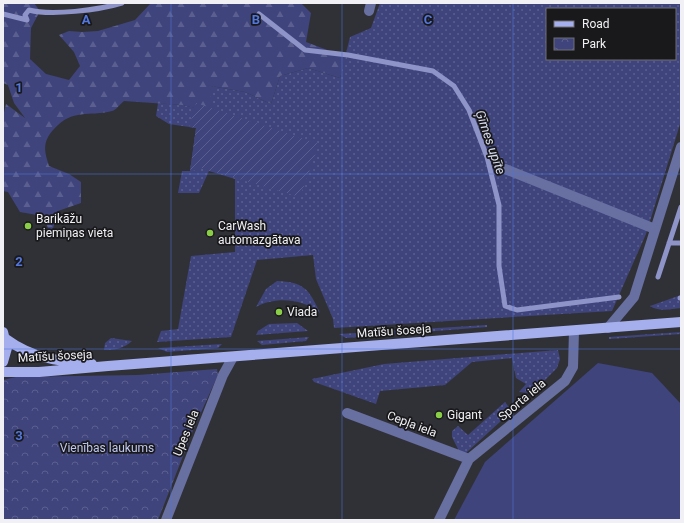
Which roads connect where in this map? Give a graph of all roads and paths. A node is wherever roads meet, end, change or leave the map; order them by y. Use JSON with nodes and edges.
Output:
{"nodes":[{"id":1,"x":681,"y":147,"type":"edge"},
{"id":2,"x":506,"y":168,"type":"dead end"},
{"id":3,"x":655,"y":228,"type":"junction"},
{"id":4,"x":681,"y":322,"type":"edge"},
{"id":5,"x":608,"y":328,"type":"junction"},
{"id":6,"x":574,"y":331,"type":"junction"},
{"id":7,"x":4,"y":335,"type":"edge"},
{"id":8,"x":233,"y":357,"type":"junction"},
{"id":9,"x":3,"y":362,"type":"edge"},
{"id":10,"x":108,"y":366,"type":"junction"},
{"id":11,"x":3,"y":372,"type":"edge"},
{"id":12,"x":347,"y":413,"type":"dead end"},
{"id":13,"x":469,"y":459,"type":"junction"},
{"id":14,"x":166,"y":520,"type":"edge"},
{"id":15,"x":439,"y":520,"type":"edge"}],
"edges":[{"from":1,"to":3,"type":"street"},
{"from":2,"to":3,"type":"street"},
{"from":3,"to":5,"type":"street"},
{"from":4,"to":5,"type":"main road","name":"Matīšu šoseja"},
{"from":5,"to":6,"type":"main road","name":"Matīšu šoseja"},
{"from":6,"to":8,"type":"main road","name":"Matīšu šoseja"},
{"from":6,"to":13,"type":"street","name":"Sporta iela"},
{"from":7,"to":9,"type":"main road"},
{"from":7,"to":10,"type":"main road","name":"Matīšu šoseja"},
{"from":8,"to":10,"type":"main road","name":"Matīšu šoseja"},
{"from":8,"to":14,"type":"street","name":"Upes iela"},
{"from":10,"to":11,"type":"main road","name":"Matīšu šoseja"},
{"from":12,"to":13,"type":"street","name":"Cepļa iela"},
{"from":13,"to":15,"type":"street","name":"Sporta iela"}]}
